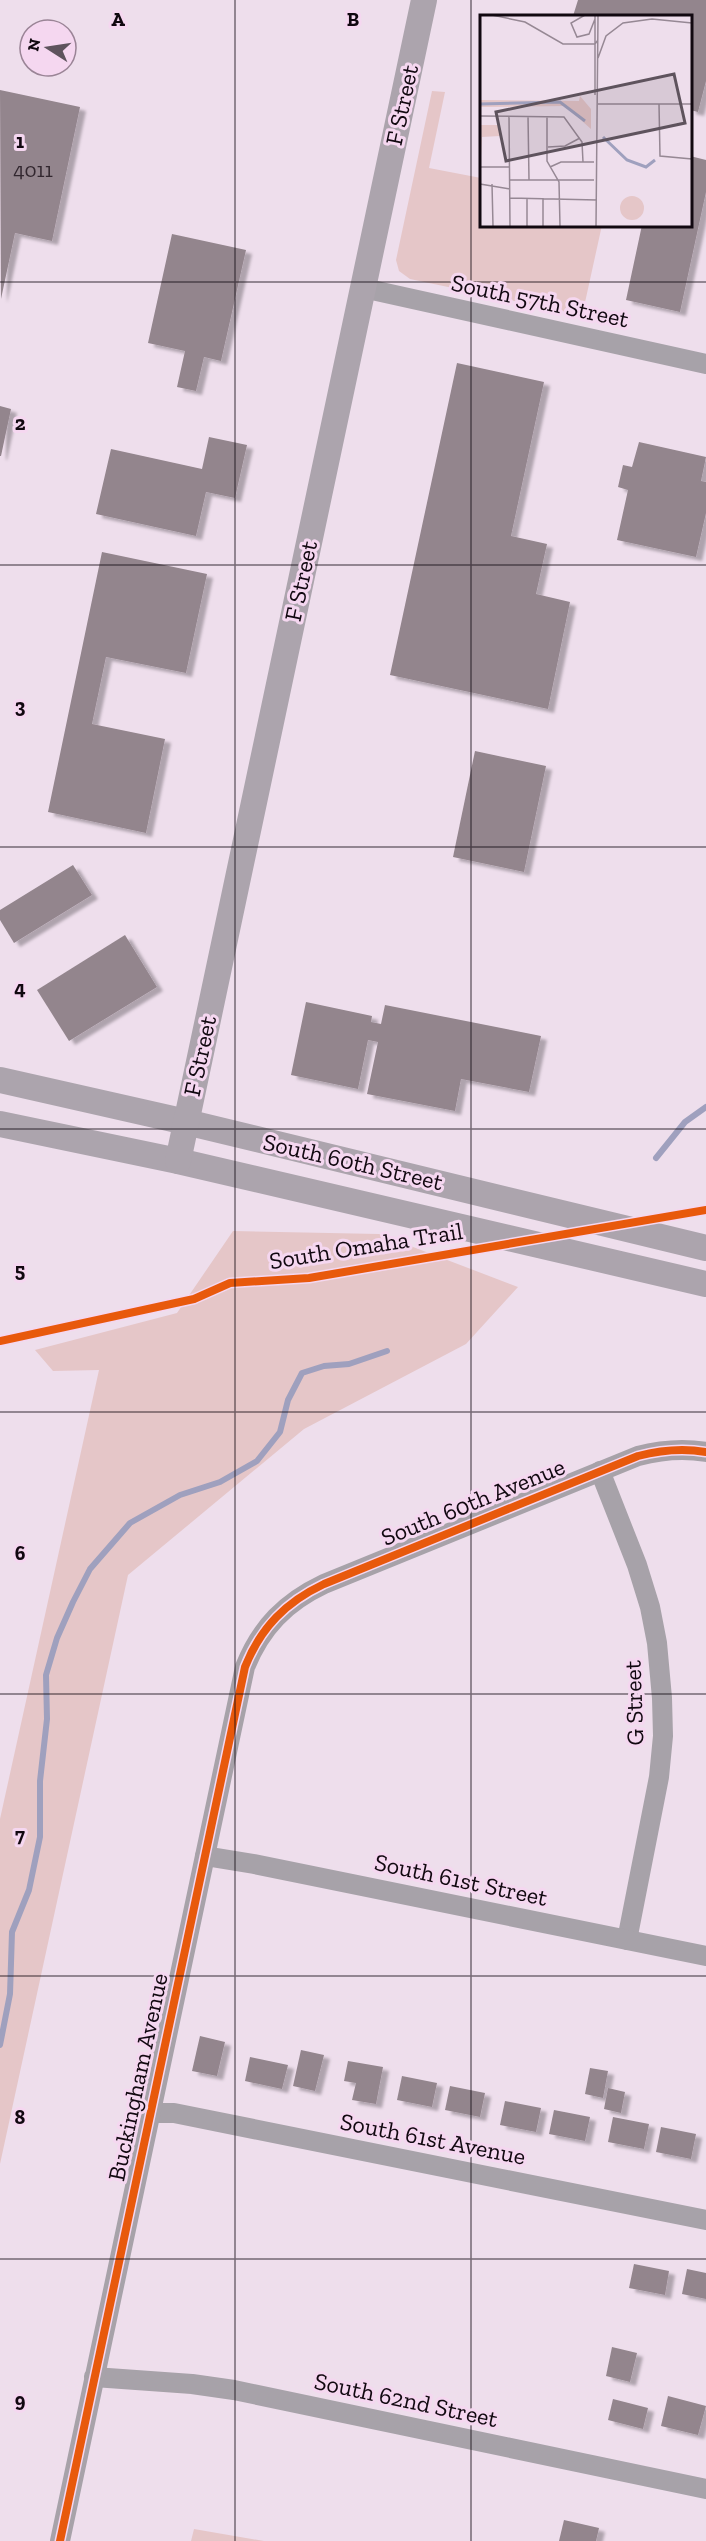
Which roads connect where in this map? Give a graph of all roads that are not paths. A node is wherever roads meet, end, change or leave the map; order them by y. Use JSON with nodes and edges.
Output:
{"nodes":[{"id":1,"x":424,"y":0,"type":"edge"},
{"id":2,"x":363,"y":288,"type":"junction"},
{"id":3,"x":706,"y":364,"type":"edge"},
{"id":4,"x":0,"y":1080,"type":"edge"},
{"id":5,"x":186,"y":1122,"type":"junction"},
{"id":6,"x":0,"y":1124,"type":"edge"},
{"id":7,"x":178,"y":1161,"type":"junction"},
{"id":8,"x":706,"y":1248,"type":"edge"},
{"id":9,"x":706,"y":1284,"type":"edge"},
{"id":10,"x":706,"y":1452,"type":"edge"},
{"id":11,"x":600,"y":1471,"type":"junction"},
{"id":12,"x":267,"y":1625,"type":"joint"},
{"id":13,"x":205,"y":1856,"type":"junction"},
{"id":14,"x":627,"y":1940,"type":"junction"},
{"id":15,"x":706,"y":1956,"type":"edge"},
{"id":16,"x":150,"y":2113,"type":"junction"},
{"id":17,"x":706,"y":2220,"type":"edge"},
{"id":18,"x":94,"y":2377,"type":"junction"},
{"id":19,"x":706,"y":2489,"type":"edge"},
{"id":20,"x":60,"y":2541,"type":"edge"}],
"edges":[{"from":1,"to":2,"type":"main road","name":"F Street"},
{"from":2,"to":3,"type":"street","name":"South 57th Street"},
{"from":2,"to":5,"type":"main road","name":"F Street"},
{"from":4,"to":5,"type":"main road","name":"South 60th Street"},
{"from":5,"to":7,"type":"main road","name":"F Street"},
{"from":5,"to":8,"type":"main road","name":"South 60th Street"},
{"from":6,"to":7,"type":"main road","name":"South 60th Street"},
{"from":7,"to":9,"type":"main road","name":"South 60th Street"},
{"from":10,"to":11,"type":"street","name":"South 60th Avenue"},
{"from":11,"to":12,"type":"street","name":"South 60th Avenue"},
{"from":11,"to":14,"type":"street","name":"G Street"},
{"from":12,"to":13,"type":"street","name":"Buckingham Avenue"},
{"from":13,"to":14,"type":"street","name":"South 61st Street"},
{"from":13,"to":16,"type":"street","name":"Buckingham Avenue"},
{"from":14,"to":15,"type":"street","name":"South 61st Street"},
{"from":16,"to":17,"type":"street","name":"South 61st Avenue"},
{"from":16,"to":18,"type":"street","name":"Buckingham Avenue"},
{"from":18,"to":19,"type":"street","name":"South 62nd Street"},
{"from":18,"to":20,"type":"street","name":"Buckingham Avenue"}]}
